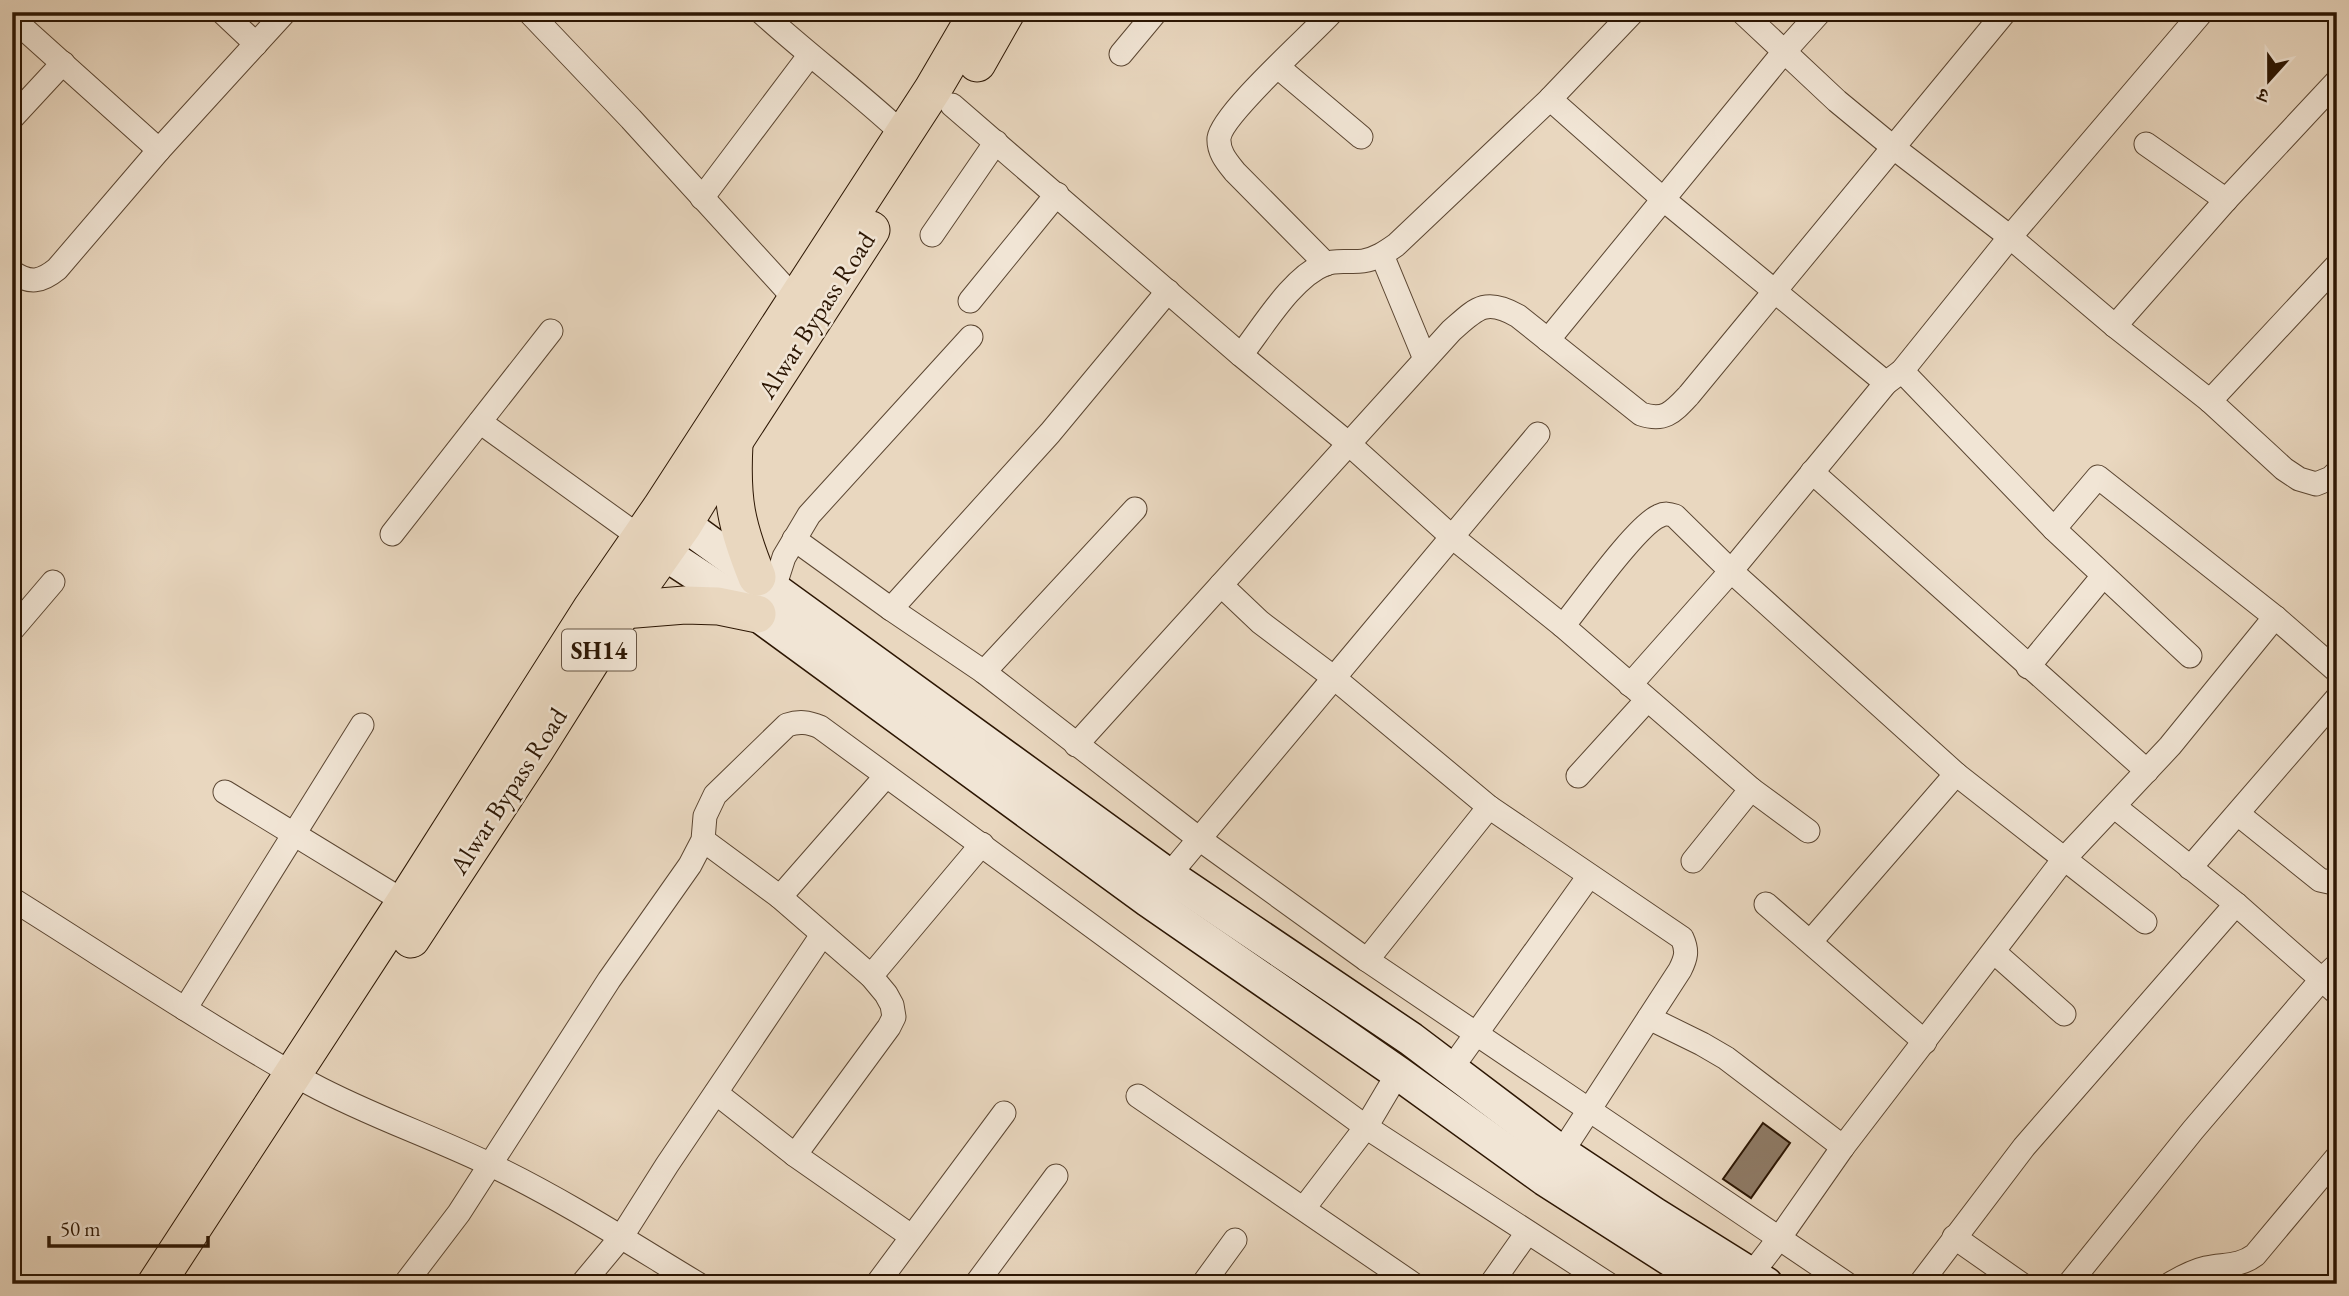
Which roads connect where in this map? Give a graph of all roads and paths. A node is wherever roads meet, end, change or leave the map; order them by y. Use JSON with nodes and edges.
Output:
{"nodes":[{"id":1,"x":222,"y":12,"type":"edge"},
{"id":2,"x":285,"y":12,"type":"edge"},
{"id":3,"x":529,"y":12,"type":"edge"},
{"id":4,"x":761,"y":12,"type":"edge"},
{"id":5,"x":978,"y":12,"type":"edge"},
{"id":6,"x":1006,"y":12,"type":"edge"},
{"id":7,"x":1156,"y":12,"type":"edge"},
{"id":8,"x":1332,"y":12,"type":"edge"},
{"id":9,"x":1633,"y":12,"type":"edge"},
{"id":10,"x":1742,"y":12,"type":"edge"},
{"id":11,"x":1820,"y":12,"type":"edge"},
{"id":12,"x":2005,"y":12,"type":"edge"},
{"id":13,"x":2202,"y":12,"type":"edge"},
{"id":14,"x":12,"y":18,"type":"edge"},
{"id":15,"x":256,"y":44,"type":"junction"},
{"id":16,"x":1783,"y":53,"type":"junction"},
{"id":17,"x":1121,"y":54,"type":"dead end"},
{"id":18,"x":809,"y":56,"type":"junction"},
{"id":19,"x":62,"y":63,"type":"junction"},
{"id":20,"x":1278,"y":67,"type":"junction"},
{"id":21,"x":2337,"y":81,"type":"edge"},
{"id":22,"x":1550,"y":99,"type":"junction"},
{"id":23,"x":952,"y":105,"type":"junction"},
{"id":24,"x":12,"y":118,"type":"edge"},
{"id":25,"x":903,"y":134,"type":"junction"},
{"id":26,"x":1361,"y":137,"type":"dead end"},
{"id":27,"x":996,"y":142,"type":"junction"},
{"id":28,"x":2146,"y":144,"type":"dead end"},
{"id":29,"x":1894,"y":148,"type":"junction"},
{"id":30,"x":159,"y":150,"type":"junction"},
{"id":31,"x":1057,"y":194,"type":"junction"},
{"id":32,"x":702,"y":198,"type":"junction"},
{"id":33,"x":1663,"y":199,"type":"junction"},
{"id":34,"x":2226,"y":200,"type":"junction"},
{"id":35,"x":932,"y":235,"type":"dead end"},
{"id":36,"x":2010,"y":237,"type":"junction"},
{"id":37,"x":1382,"y":255,"type":"junction"},
{"id":38,"x":1326,"y":264,"type":"junction"},
{"id":39,"x":2337,"y":265,"type":"edge"},
{"id":40,"x":12,"y":272,"type":"edge"},
{"id":41,"x":1168,"y":291,"type":"junction"},
{"id":42,"x":1775,"y":291,"type":"junction"},
{"id":43,"x":795,"y":299,"type":"junction"},
{"id":44,"x":970,"y":301,"type":"dead end"},
{"id":45,"x":2115,"y":326,"type":"junction"},
{"id":46,"x":551,"y":331,"type":"dead end"},
{"id":47,"x":971,"y":337,"type":"dead end"},
{"id":48,"x":1548,"y":340,"type":"junction"},
{"id":49,"x":1241,"y":355,"type":"junction"},
{"id":50,"x":1425,"y":359,"type":"junction"},
{"id":51,"x":1894,"y":377,"type":"junction"},
{"id":52,"x":2210,"y":401,"type":"junction"},
{"id":53,"x":480,"y":422,"type":"junction"},
{"id":54,"x":1538,"y":434,"type":"dead end"},
{"id":55,"x":735,"y":440,"type":"junction"},
{"id":56,"x":1349,"y":444,"type":"junction"},
{"id":57,"x":1812,"y":472,"type":"junction"},
{"id":58,"x":2337,"y":472,"type":"edge"},
{"id":59,"x":1135,"y":509,"type":"dead end"},
{"id":60,"x":2054,"y":529,"type":"junction"},
{"id":61,"x":662,"y":531,"type":"junction"},
{"id":62,"x":392,"y":534,"type":"dead end"},
{"id":63,"x":1451,"y":536,"type":"junction"},
{"id":64,"x":794,"y":539,"type":"junction"},
{"id":65,"x":1731,"y":571,"type":"junction"},
{"id":66,"x":2103,"y":576,"type":"junction"},
{"id":67,"x":53,"y":582,"type":"dead end"},
{"id":68,"x":1221,"y":585,"type":"junction"},
{"id":69,"x":762,"y":593,"type":"junction"},
{"id":70,"x":891,"y":609,"type":"junction"},
{"id":71,"x":623,"y":610,"type":"junction"},
{"id":72,"x":2275,"y":617,"type":"junction"},
{"id":73,"x":1563,"y":626,"type":"junction"},
{"id":74,"x":12,"y":630,"type":"edge"},
{"id":75,"x":2190,"y":656,"type":"dead end"},
{"id":76,"x":2028,"y":667,"type":"junction"},
{"id":77,"x":2337,"y":671,"type":"edge"},
{"id":78,"x":984,"y":672,"type":"junction"},
{"id":79,"x":1333,"y":677,"type":"junction"},
{"id":80,"x":1639,"y":692,"type":"junction"},
{"id":81,"x":2337,"y":698,"type":"edge"},
{"id":82,"x":362,"y":725,"type":"dead end"},
{"id":83,"x":1076,"y":745,"type":"junction"},
{"id":84,"x":2147,"y":771,"type":"junction"},
{"id":85,"x":1956,"y":774,"type":"junction"},
{"id":86,"x":887,"y":776,"type":"junction"},
{"id":87,"x":1578,"y":776,"type":"dead end"},
{"id":88,"x":1751,"y":789,"type":"junction"},
{"id":89,"x":225,"y":792,"type":"dead end"},
{"id":90,"x":1489,"y":807,"type":"junction"},
{"id":91,"x":2115,"y":807,"type":"junction"},
{"id":92,"x":2238,"y":814,"type":"junction"},
{"id":93,"x":1808,"y":831,"type":"dead end"},
{"id":94,"x":292,"y":834,"type":"junction"},
{"id":95,"x":1199,"y":838,"type":"junction"},
{"id":96,"x":703,"y":840,"type":"junction"},
{"id":97,"x":982,"y":844,"type":"junction"},
{"id":98,"x":2064,"y":859,"type":"junction"},
{"id":99,"x":1693,"y":861,"type":"dead end"},
{"id":100,"x":2190,"y":868,"type":"junction"},
{"id":101,"x":1588,"y":876,"type":"junction"},
{"id":102,"x":2337,"y":880,"type":"edge"},
{"id":103,"x":1158,"y":888,"type":"junction"},
{"id":104,"x":780,"y":897,"type":"junction"},
{"id":105,"x":12,"y":899,"type":"edge"},
{"id":106,"x":405,"y":902,"type":"junction"},
{"id":107,"x":1766,"y":904,"type":"dead end"},
{"id":108,"x":2236,"y":904,"type":"junction"},
{"id":109,"x":2145,"y":922,"type":"dead end"},
{"id":110,"x":822,"y":935,"type":"junction"},
{"id":111,"x":1811,"y":941,"type":"junction"},
{"id":112,"x":1994,"y":952,"type":"junction"},
{"id":113,"x":1367,"y":960,"type":"junction"},
{"id":114,"x":870,"y":976,"type":"junction"},
{"id":115,"x":2331,"y":979,"type":"edge"},
{"id":116,"x":185,"y":1009,"type":"junction"},
{"id":117,"x":2064,"y":1014,"type":"dead end"},
{"id":118,"x":1649,"y":1018,"type":"junction"},
{"id":119,"x":1476,"y":1033,"type":"junction"},
{"id":120,"x":1925,"y":1042,"type":"junction"},
{"id":121,"x":1451,"y":1069,"type":"junction"},
{"id":122,"x":1398,"y":1073,"type":"junction"},
{"id":123,"x":303,"y":1079,"type":"junction"},
{"id":124,"x":716,"y":1093,"type":"junction"},
{"id":125,"x":1138,"y":1096,"type":"dead end"},
{"id":126,"x":1588,"y":1110,"type":"junction"},
{"id":127,"x":1004,"y":1113,"type":"dead end"},
{"id":128,"x":1366,"y":1127,"type":"junction"},
{"id":129,"x":1843,"y":1147,"type":"junction"},
{"id":130,"x":795,"y":1155,"type":"junction"},
{"id":131,"x":492,"y":1165,"type":"junction"},
{"id":132,"x":1553,"y":1166,"type":"junction"},
{"id":133,"x":2334,"y":1166,"type":"edge"},
{"id":134,"x":1056,"y":1176,"type":"dead end"},
{"id":135,"x":1304,"y":1208,"type":"junction"},
{"id":136,"x":1527,"y":1233,"type":"junction"},
{"id":137,"x":622,"y":1236,"type":"junction"},
{"id":138,"x":911,"y":1236,"type":"junction"},
{"id":139,"x":1780,"y":1237,"type":"junction"},
{"id":140,"x":1954,"y":1237,"type":"junction"},
{"id":141,"x":1235,"y":1240,"type":"dead end"},
{"id":142,"x":1754,"y":1281,"type":"edge"},
{"id":143,"x":156,"y":1284,"type":"edge"},
{"id":144,"x":185,"y":1284,"type":"edge"},
{"id":145,"x":405,"y":1284,"type":"edge"},
{"id":146,"x":582,"y":1284,"type":"edge"},
{"id":147,"x":698,"y":1284,"type":"edge"},
{"id":148,"x":877,"y":1284,"type":"edge"},
{"id":149,"x":976,"y":1284,"type":"edge"},
{"id":150,"x":1203,"y":1284,"type":"edge"},
{"id":151,"x":1413,"y":1284,"type":"edge"},
{"id":152,"x":1491,"y":1284,"type":"edge"},
{"id":153,"x":1608,"y":1284,"type":"edge"},
{"id":154,"x":1709,"y":1284,"type":"edge"},
{"id":155,"x":1847,"y":1284,"type":"edge"},
{"id":156,"x":1920,"y":1284,"type":"edge"},
{"id":157,"x":2021,"y":1284,"type":"edge"},
{"id":158,"x":2069,"y":1284,"type":"edge"},
{"id":159,"x":2170,"y":1284,"type":"edge"}],
"edges":[{"from":1,"to":15,"type":"street"},
{"from":2,"to":15,"type":"street"},
{"from":3,"to":32,"type":"street"},
{"from":4,"to":18,"type":"street"},
{"from":5,"to":25,"type":"main road","number":"SH14"},
{"from":6,"to":23,"type":"main road","name":"Alwar Bypass Road","number":"SH14"},
{"from":7,"to":17,"type":"street"},
{"from":8,"to":20,"type":"street"},
{"from":9,"to":22,"type":"street"},
{"from":10,"to":16,"type":"street"},
{"from":11,"to":16,"type":"street"},
{"from":12,"to":29,"type":"street"},
{"from":13,"to":36,"type":"street"},
{"from":14,"to":19,"type":"street"},
{"from":15,"to":30,"type":"street"},
{"from":16,"to":29,"type":"street"},
{"from":16,"to":33,"type":"street"},
{"from":18,"to":25,"type":"street"},
{"from":18,"to":32,"type":"street"},
{"from":19,"to":24,"type":"street"},
{"from":19,"to":30,"type":"street"},
{"from":20,"to":26,"type":"street"},
{"from":20,"to":38,"type":"street"},
{"from":21,"to":34,"type":"street"},
{"from":22,"to":33,"type":"street"},
{"from":22,"to":37,"type":"street"},
{"from":23,"to":27,"type":"street"},
{"from":23,"to":55,"type":"main road","name":"Alwar Bypass Road","number":"SH14"},
{"from":25,"to":43,"type":"main road","number":"SH14"},
{"from":27,"to":31,"type":"street"},
{"from":27,"to":35,"type":"street"},
{"from":28,"to":34,"type":"street"},
{"from":29,"to":36,"type":"street"},
{"from":29,"to":42,"type":"street"},
{"from":30,"to":40,"type":"street"},
{"from":31,"to":41,"type":"street"},
{"from":31,"to":44,"type":"street"},
{"from":32,"to":43,"type":"street"},
{"from":33,"to":42,"type":"street"},
{"from":33,"to":48,"type":"street"},
{"from":34,"to":45,"type":"street"},
{"from":36,"to":45,"type":"street"},
{"from":36,"to":51,"type":"street"},
{"from":37,"to":38,"type":"street"},
{"from":37,"to":50,"type":"street"},
{"from":38,"to":49,"type":"street"},
{"from":39,"to":52,"type":"street"},
{"from":41,"to":49,"type":"street"},
{"from":41,"to":70,"type":"street"},
{"from":42,"to":48,"type":"street"},
{"from":42,"to":51,"type":"street"},
{"from":43,"to":61,"type":"main road","number":"SH14"},
{"from":45,"to":52,"type":"street"},
{"from":46,"to":53,"type":"street"},
{"from":47,"to":64,"type":"street"},
{"from":48,"to":50,"type":"street"},
{"from":49,"to":56,"type":"street"},
{"from":50,"to":56,"type":"street"},
{"from":51,"to":57,"type":"street"},
{"from":51,"to":60,"type":"street"},
{"from":52,"to":58,"type":"street"},
{"from":53,"to":61,"type":"street"},
{"from":53,"to":62,"type":"street"},
{"from":54,"to":63,"type":"street"},
{"from":55,"to":61,"type":"main road","name":"Alwar Bypass Road","number":"SH14"},
{"from":55,"to":69,"type":"main road"},
{"from":56,"to":63,"type":"street"},
{"from":56,"to":68,"type":"street"},
{"from":57,"to":65,"type":"street"},
{"from":57,"to":76,"type":"street"},
{"from":59,"to":78,"type":"street"},
{"from":60,"to":66,"type":"street"},
{"from":60,"to":72,"type":"street"},
{"from":61,"to":69,"type":"main road"},
{"from":61,"to":71,"type":"main road","name":"Alwar Bypass Road","number":"SH14"},
{"from":61,"to":106,"type":"main road","name":"Alwar Bypass Road","number":"SH14"},
{"from":63,"to":73,"type":"street"},
{"from":63,"to":79,"type":"street"},
{"from":64,"to":69,"type":"street"},
{"from":64,"to":70,"type":"street"},
{"from":65,"to":73,"type":"street"},
{"from":65,"to":80,"type":"street"},
{"from":65,"to":85,"type":"street"},
{"from":66,"to":75,"type":"street"},
{"from":66,"to":76,"type":"street"},
{"from":67,"to":74,"type":"street"},
{"from":68,"to":79,"type":"street"},
{"from":68,"to":83,"type":"street"},
{"from":69,"to":71,"type":"main road"},
{"from":69,"to":103,"type":"main road"},
{"from":70,"to":78,"type":"street"},
{"from":71,"to":123,"type":"main road","name":"Alwar Bypass Road","number":"SH14"},
{"from":72,"to":77,"type":"street"},
{"from":72,"to":84,"type":"street"},
{"from":73,"to":80,"type":"street"},
{"from":76,"to":84,"type":"street"},
{"from":78,"to":83,"type":"street"},
{"from":79,"to":90,"type":"street"},
{"from":79,"to":95,"type":"street"},
{"from":80,"to":87,"type":"street"},
{"from":80,"to":88,"type":"street"},
{"from":81,"to":92,"type":"street"},
{"from":82,"to":94,"type":"street"},
{"from":83,"to":95,"type":"street"},
{"from":84,"to":91,"type":"street"},
{"from":85,"to":98,"type":"street"},
{"from":85,"to":111,"type":"street"},
{"from":86,"to":96,"type":"street"},
{"from":86,"to":97,"type":"street"},
{"from":86,"to":104,"type":"street"},
{"from":88,"to":93,"type":"street"},
{"from":88,"to":99,"type":"street"},
{"from":89,"to":94,"type":"street"},
{"from":90,"to":101,"type":"street"},
{"from":90,"to":113,"type":"street"},
{"from":91,"to":98,"type":"street"},
{"from":91,"to":100,"type":"street"},
{"from":92,"to":100,"type":"street"},
{"from":92,"to":102,"type":"street"},
{"from":94,"to":106,"type":"street"},
{"from":94,"to":116,"type":"street"},
{"from":95,"to":103,"type":"street"},
{"from":95,"to":113,"type":"street"},
{"from":96,"to":104,"type":"street"},
{"from":96,"to":131,"type":"street"},
{"from":97,"to":114,"type":"street"},
{"from":97,"to":128,"type":"street"},
{"from":98,"to":109,"type":"street"},
{"from":98,"to":112,"type":"street"},
{"from":100,"to":108,"type":"street"},
{"from":101,"to":118,"type":"street"},
{"from":101,"to":119,"type":"street"},
{"from":103,"to":121,"type":"main road"},
{"from":103,"to":122,"type":"main road"},
{"from":104,"to":110,"type":"street"},
{"from":105,"to":116,"type":"street"},
{"from":106,"to":123,"type":"main road","name":"Alwar Bypass Road","number":"SH14"},
{"from":107,"to":111,"type":"street"},
{"from":108,"to":115,"type":"street"},
{"from":108,"to":140,"type":"street"},
{"from":110,"to":114,"type":"street"},
{"from":110,"to":124,"type":"street"},
{"from":111,"to":120,"type":"street"},
{"from":112,"to":117,"type":"street"},
{"from":112,"to":120,"type":"street"},
{"from":113,"to":119,"type":"street"},
{"from":114,"to":130,"type":"street"},
{"from":115,"to":158,"type":"street"},
{"from":116,"to":123,"type":"street"},
{"from":118,"to":126,"type":"street"},
{"from":118,"to":129,"type":"street"},
{"from":119,"to":121,"type":"street"},
{"from":119,"to":126,"type":"street"},
{"from":120,"to":129,"type":"street"},
{"from":121,"to":132,"type":"main road"},
{"from":122,"to":128,"type":"street"},
{"from":122,"to":132,"type":"main road"},
{"from":123,"to":131,"type":"street"},
{"from":123,"to":143,"type":"main road","name":"Alwar Bypass Road","number":"SH14"},
{"from":123,"to":144,"type":"main road","name":"Alwar Bypass Road","number":"SH14"},
{"from":124,"to":130,"type":"street"},
{"from":124,"to":137,"type":"street"},
{"from":125,"to":135,"type":"street"},
{"from":126,"to":132,"type":"street"},
{"from":126,"to":139,"type":"street"},
{"from":127,"to":138,"type":"street"},
{"from":128,"to":135,"type":"street"},
{"from":128,"to":136,"type":"street"},
{"from":129,"to":139,"type":"street"},
{"from":130,"to":138,"type":"street"},
{"from":131,"to":137,"type":"street"},
{"from":131,"to":145,"type":"street"},
{"from":132,"to":142,"type":"main road"},
{"from":132,"to":154,"type":"main road"},
{"from":133,"to":159,"type":"street"},
{"from":134,"to":149,"type":"street"},
{"from":135,"to":151,"type":"street"},
{"from":136,"to":152,"type":"street"},
{"from":136,"to":153,"type":"street"},
{"from":137,"to":146,"type":"street"},
{"from":137,"to":147,"type":"street"},
{"from":138,"to":148,"type":"street"},
{"from":139,"to":142,"type":"street"},
{"from":139,"to":155,"type":"street"},
{"from":140,"to":156,"type":"street"},
{"from":140,"to":157,"type":"street"},
{"from":141,"to":150,"type":"street"}]}
